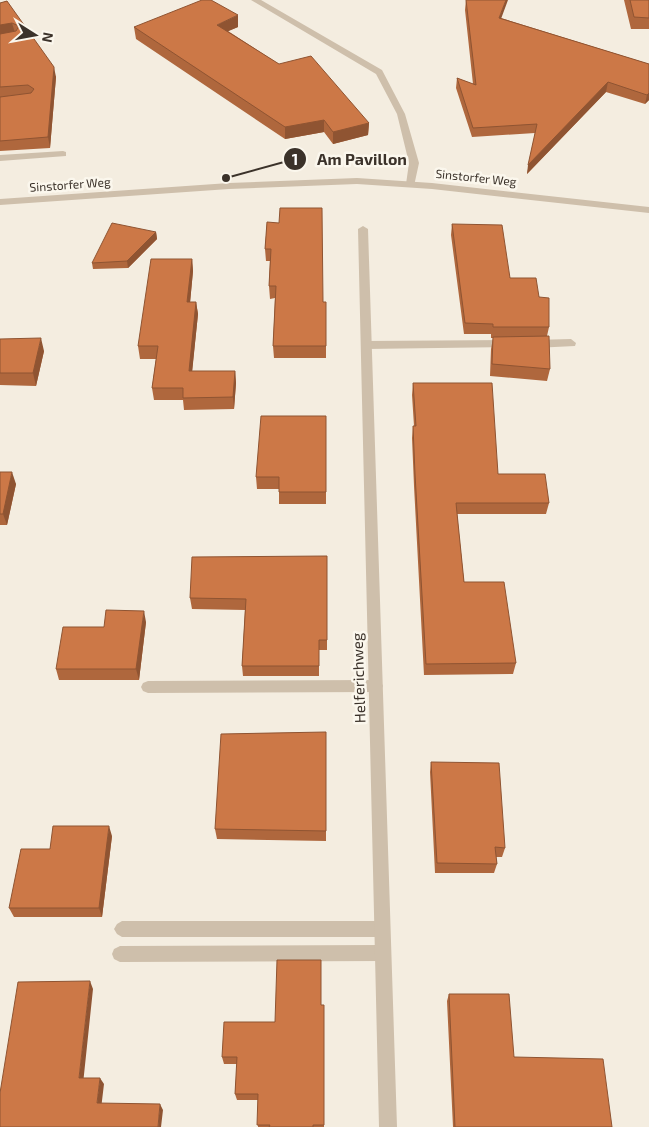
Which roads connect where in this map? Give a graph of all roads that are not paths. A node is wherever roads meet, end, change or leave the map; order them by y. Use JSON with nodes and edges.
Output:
{"nodes":[{"id":1,"x":255,"y":0,"type":"edge"},
{"id":2,"x":63,"y":154,"type":"dead end"},
{"id":3,"x":0,"y":158,"type":"edge"},
{"id":4,"x":411,"y":184,"type":"junction"},
{"id":5,"x":0,"y":202,"type":"edge"},
{"id":6,"x":649,"y":210,"type":"edge"},
{"id":7,"x":363,"y":229,"type":"dead end"},
{"id":8,"x":571,"y":343,"type":"dead end"},
{"id":9,"x":366,"y":345,"type":"junction"},
{"id":10,"x":376,"y":686,"type":"junction"},
{"id":11,"x":148,"y":687,"type":"dead end"},
{"id":12,"x":382,"y":928,"type":"junction"},
{"id":13,"x":122,"y":929,"type":"dead end"},
{"id":14,"x":383,"y":953,"type":"junction"},
{"id":15,"x":120,"y":954,"type":"dead end"},
{"id":16,"x":388,"y":1127,"type":"edge"}],
"edges":[{"from":1,"to":4,"type":"street"},
{"from":2,"to":3,"type":"street"},
{"from":4,"to":5,"type":"street","name":"Sinstorfer Weg"},
{"from":4,"to":6,"type":"street","name":"Sinstorfer Weg"},
{"from":7,"to":9,"type":"street","name":"Helferichweg"},
{"from":8,"to":9,"type":"street"},
{"from":9,"to":10,"type":"street","name":"Helferichweg"},
{"from":10,"to":11,"type":"street"},
{"from":10,"to":12,"type":"street","name":"Helferichweg"},
{"from":12,"to":13,"type":"street"},
{"from":12,"to":14,"type":"street","name":"Helferichweg"},
{"from":14,"to":15,"type":"street"},
{"from":14,"to":16,"type":"street","name":"Helferichweg"}]}
